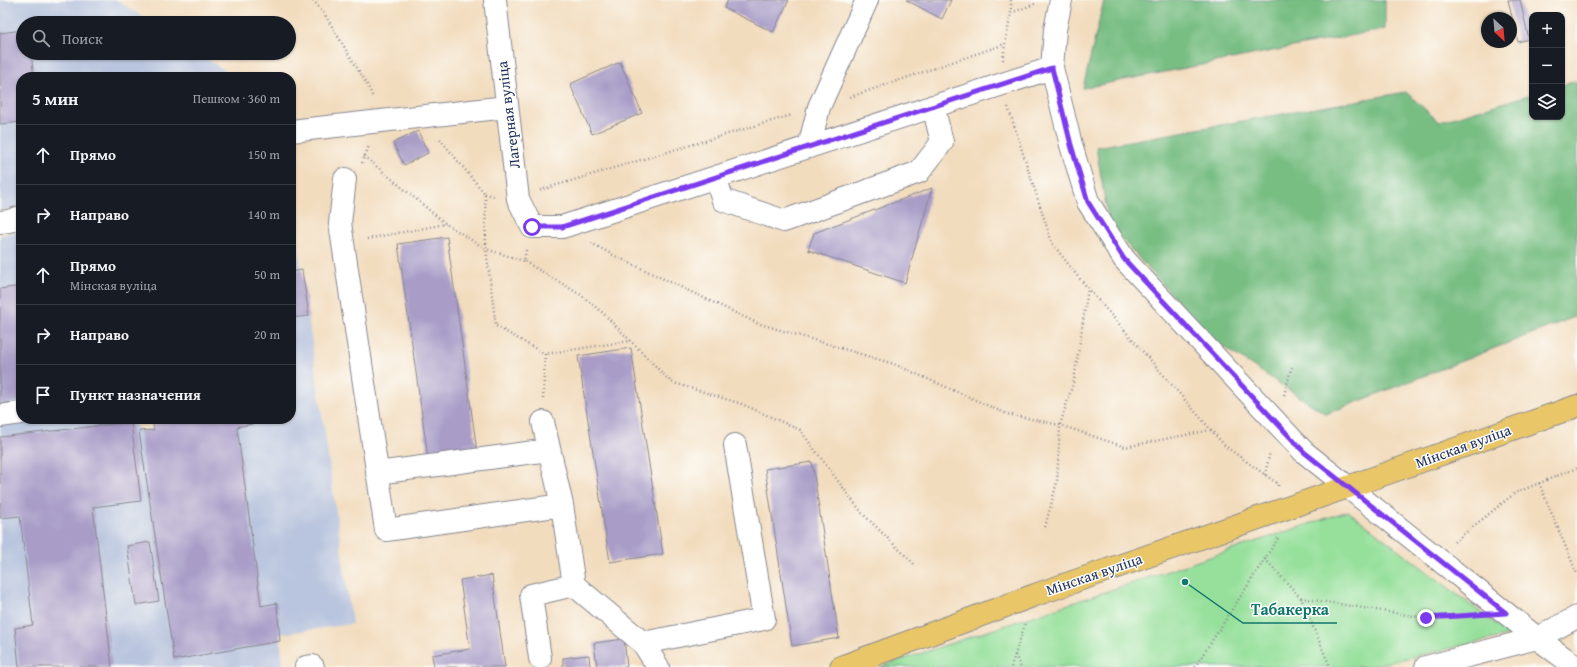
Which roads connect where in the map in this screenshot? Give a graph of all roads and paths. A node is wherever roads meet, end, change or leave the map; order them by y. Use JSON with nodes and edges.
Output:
{"nodes":[{"id":1,"x":313,"y":0,"type":"edge"},
{"id":2,"x":495,"y":0,"type":"edge"},
{"id":3,"x":867,"y":0,"type":"edge"},
{"id":4,"x":1011,"y":0,"type":"edge"},
{"id":5,"x":1061,"y":0,"type":"edge"},
{"id":6,"x":1011,"y":13,"type":"dead end"},
{"id":7,"x":1005,"y":44,"type":"dead end"},
{"id":8,"x":1052,"y":68,"type":"junction"},
{"id":9,"x":933,"y":106,"type":"junction"},
{"id":10,"x":507,"y":107,"type":"junction"},
{"id":11,"x":819,"y":107,"type":"junction"},
{"id":12,"x":422,"y":116,"type":"junction"},
{"id":13,"x":383,"y":120,"type":"junction"},
{"id":14,"x":296,"y":130,"type":"edge"},
{"id":15,"x":809,"y":147,"type":"junction"},
{"id":16,"x":364,"y":156,"type":"dead end"},
{"id":17,"x":715,"y":178,"type":"junction"},
{"id":18,"x":345,"y":179,"type":"dead end"},
{"id":19,"x":518,"y":199,"type":"junction"},
{"id":20,"x":16,"y":219,"type":"edge"},
{"id":21,"x":0,"y":222,"type":"edge"},
{"id":22,"x":446,"y":224,"type":"junction"},
{"id":23,"x":532,"y":227,"type":"junction"},
{"id":24,"x":562,"y":227,"type":"junction"},
{"id":25,"x":362,"y":240,"type":"dead end"},
{"id":26,"x":486,"y":249,"type":"junction"},
{"id":27,"x":524,"y":261,"type":"junction"},
{"id":28,"x":1088,"y":289,"type":"dead end"},
{"id":29,"x":630,"y":341,"type":"junction"},
{"id":30,"x":544,"y":354,"type":"junction"},
{"id":31,"x":1292,"y":366,"type":"dead end"},
{"id":32,"x":1282,"y":402,"type":"dead end"},
{"id":33,"x":1577,"y":406,"type":"edge"},
{"id":34,"x":16,"y":414,"type":"edge"},
{"id":35,"x":0,"y":416,"type":"edge"},
{"id":36,"x":543,"y":422,"type":"joint"},
{"id":37,"x":1060,"y":425,"type":"junction"},
{"id":38,"x":1211,"y":430,"type":"dead end"},
{"id":39,"x":735,"y":444,"type":"dead end"},
{"id":40,"x":549,"y":450,"type":"junction"},
{"id":41,"x":1271,"y":450,"type":"dead end"},
{"id":42,"x":1577,"y":468,"type":"edge"},
{"id":43,"x":377,"y":473,"type":"junction"},
{"id":44,"x":1265,"y":475,"type":"dead end"},
{"id":45,"x":1539,"y":483,"type":"junction"},
{"id":46,"x":1348,"y":487,"type":"junction"},
{"id":47,"x":562,"y":505,"type":"junction"},
{"id":48,"x":1045,"y":528,"type":"dead end"},
{"id":49,"x":1281,"y":534,"type":"dead end"},
{"id":50,"x":1436,"y":557,"type":"junction"},
{"id":51,"x":1265,"y":559,"type":"junction"},
{"id":52,"x":915,"y":565,"type":"dead end"},
{"id":53,"x":1577,"y":574,"type":"edge"},
{"id":54,"x":574,"y":585,"type":"junction"},
{"id":55,"x":1301,"y":598,"type":"junction"},
{"id":56,"x":1506,"y":613,"type":"junction"},
{"id":57,"x":1577,"y":617,"type":"edge"},
{"id":58,"x":1537,"y":638,"type":"junction"},
{"id":59,"x":643,"y":643,"type":"junction"},
{"id":60,"x":1015,"y":654,"type":"dead end"},
{"id":61,"x":540,"y":658,"type":"dead end"},
{"id":62,"x":306,"y":667,"type":"edge"},
{"id":63,"x":313,"y":667,"type":"edge"},
{"id":64,"x":658,"y":667,"type":"edge"},
{"id":65,"x":842,"y":667,"type":"edge"},
{"id":66,"x":1021,"y":667,"type":"edge"},
{"id":67,"x":1195,"y":667,"type":"edge"},
{"id":68,"x":1330,"y":667,"type":"edge"},
{"id":69,"x":1426,"y":667,"type":"edge"},
{"id":70,"x":1576,"y":667,"type":"edge"}],
"edges":[{"from":1,"to":13,"type":"path"},
{"from":2,"to":10,"type":"street","name":"Лагерная вуліца"},
{"from":3,"to":11,"type":"street"},
{"from":4,"to":6,"type":"path"},
{"from":5,"to":8,"type":"street"},
{"from":7,"to":11,"type":"path"},
{"from":8,"to":9,"type":"street"},
{"from":8,"to":46,"type":"street"},
{"from":9,"to":15,"type":"street"},
{"from":9,"to":17,"type":"street"},
{"from":10,"to":12,"type":"street"},
{"from":10,"to":19,"type":"street","name":"Лагерная вуліца"},
{"from":11,"to":15,"type":"street"},
{"from":11,"to":19,"type":"path"},
{"from":12,"to":13,"type":"street"},
{"from":12,"to":26,"type":"path"},
{"from":13,"to":14,"type":"street"},
{"from":15,"to":17,"type":"street"},
{"from":16,"to":22,"type":"path"},
{"from":17,"to":24,"type":"street"},
{"from":18,"to":43,"type":"street"},
{"from":19,"to":23,"type":"street","name":"Лагерная вуліца"},
{"from":20,"to":21,"type":"street"},
{"from":22,"to":25,"type":"path"},
{"from":22,"to":26,"type":"path"},
{"from":23,"to":24,"type":"street"},
{"from":23,"to":27,"type":"path"},
{"from":24,"to":37,"type":"path"},
{"from":26,"to":27,"type":"path"},
{"from":26,"to":30,"type":"path"},
{"from":27,"to":29,"type":"path"},
{"from":28,"to":37,"type":"path"},
{"from":29,"to":30,"type":"path"},
{"from":29,"to":52,"type":"path"},
{"from":30,"to":36,"type":"path"},
{"from":31,"to":32,"type":"path"},
{"from":33,"to":46,"type":"main road","name":"Мінская вуліца"},
{"from":34,"to":35,"type":"street"},
{"from":36,"to":40,"type":"street"},
{"from":37,"to":38,"type":"path"},
{"from":37,"to":48,"type":"path"},
{"from":39,"to":59,"type":"street"},
{"from":40,"to":43,"type":"street"},
{"from":40,"to":47,"type":"street"},
{"from":41,"to":44,"type":"path"},
{"from":42,"to":45,"type":"path"},
{"from":43,"to":47,"type":"street"},
{"from":45,"to":50,"type":"path"},
{"from":45,"to":53,"type":"path"},
{"from":46,"to":50,"type":"street"},
{"from":46,"to":65,"type":"main road","name":"Мінская вуліца"},
{"from":47,"to":54,"type":"street"},
{"from":49,"to":51,"type":"path"},
{"from":50,"to":56,"type":"street"},
{"from":51,"to":55,"type":"path"},
{"from":51,"to":67,"type":"path"},
{"from":54,"to":59,"type":"street"},
{"from":54,"to":61,"type":"street"},
{"from":55,"to":56,"type":"path"},
{"from":55,"to":68,"type":"path"},
{"from":56,"to":58,"type":"street"},
{"from":57,"to":58,"type":"street"},
{"from":58,"to":69,"type":"street"},
{"from":58,"to":70,"type":"street"},
{"from":59,"to":64,"type":"street"},
{"from":60,"to":66,"type":"path"},
{"from":62,"to":63,"type":"street"}]}
